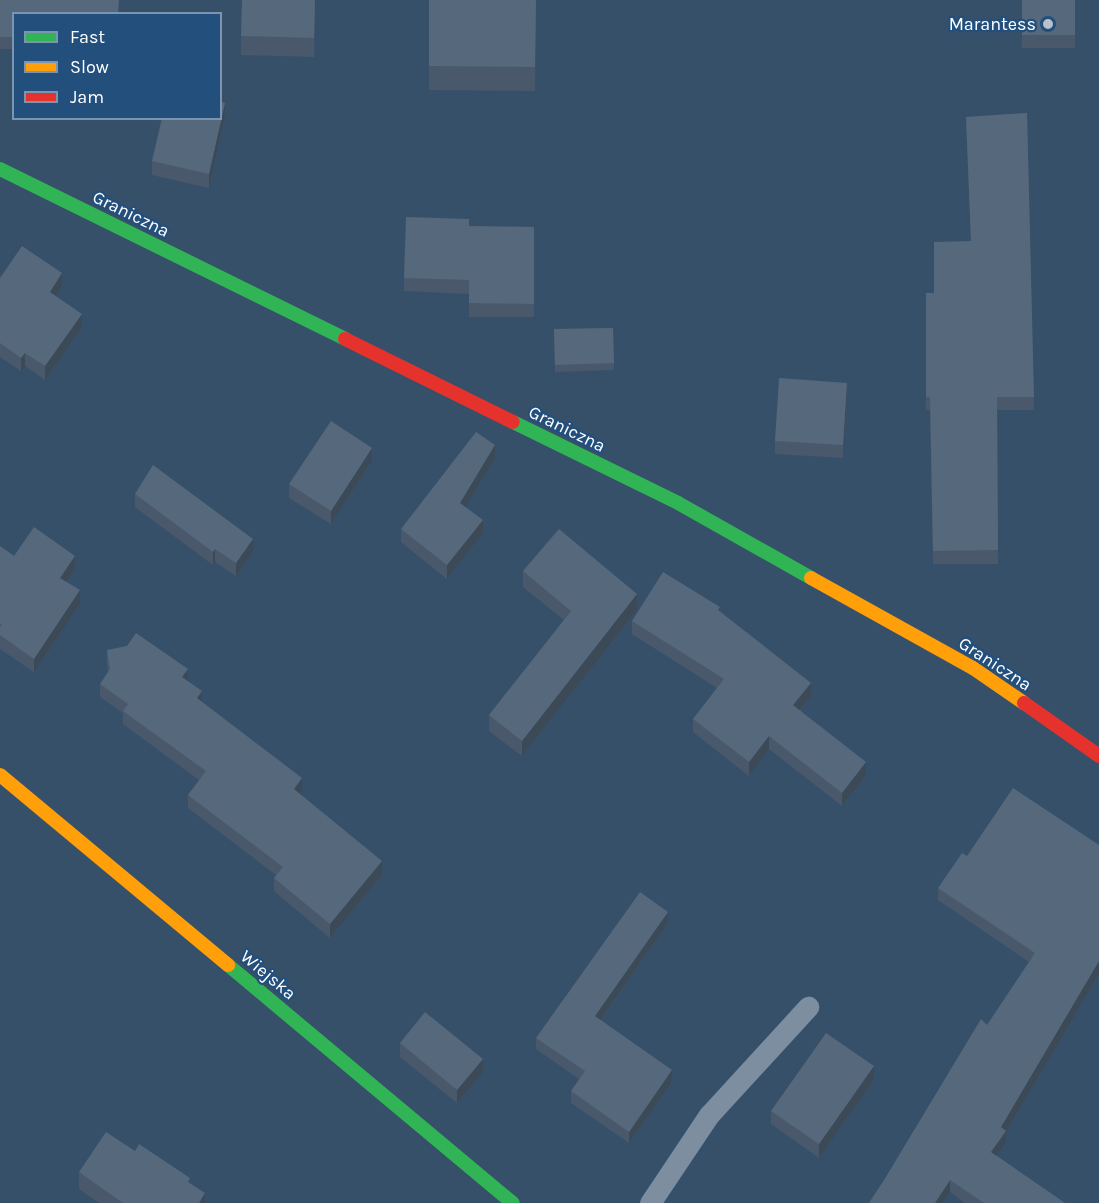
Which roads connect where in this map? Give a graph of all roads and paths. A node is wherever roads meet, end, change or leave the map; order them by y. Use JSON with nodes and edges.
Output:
{"nodes":[{"id":1,"x":0,"y":169,"type":"edge"},
{"id":2,"x":1099,"y":756,"type":"edge"},
{"id":3,"x":0,"y":775,"type":"edge"},
{"id":4,"x":808,"y":1007,"type":"dead end"},
{"id":5,"x":513,"y":1203,"type":"edge"},
{"id":6,"x":650,"y":1203,"type":"edge"}],
"edges":[{"from":1,"to":2,"type":"street","name":"Graniczna"},
{"from":3,"to":5,"type":"street","name":"Wiejska"},
{"from":4,"to":6,"type":"lane"}]}
